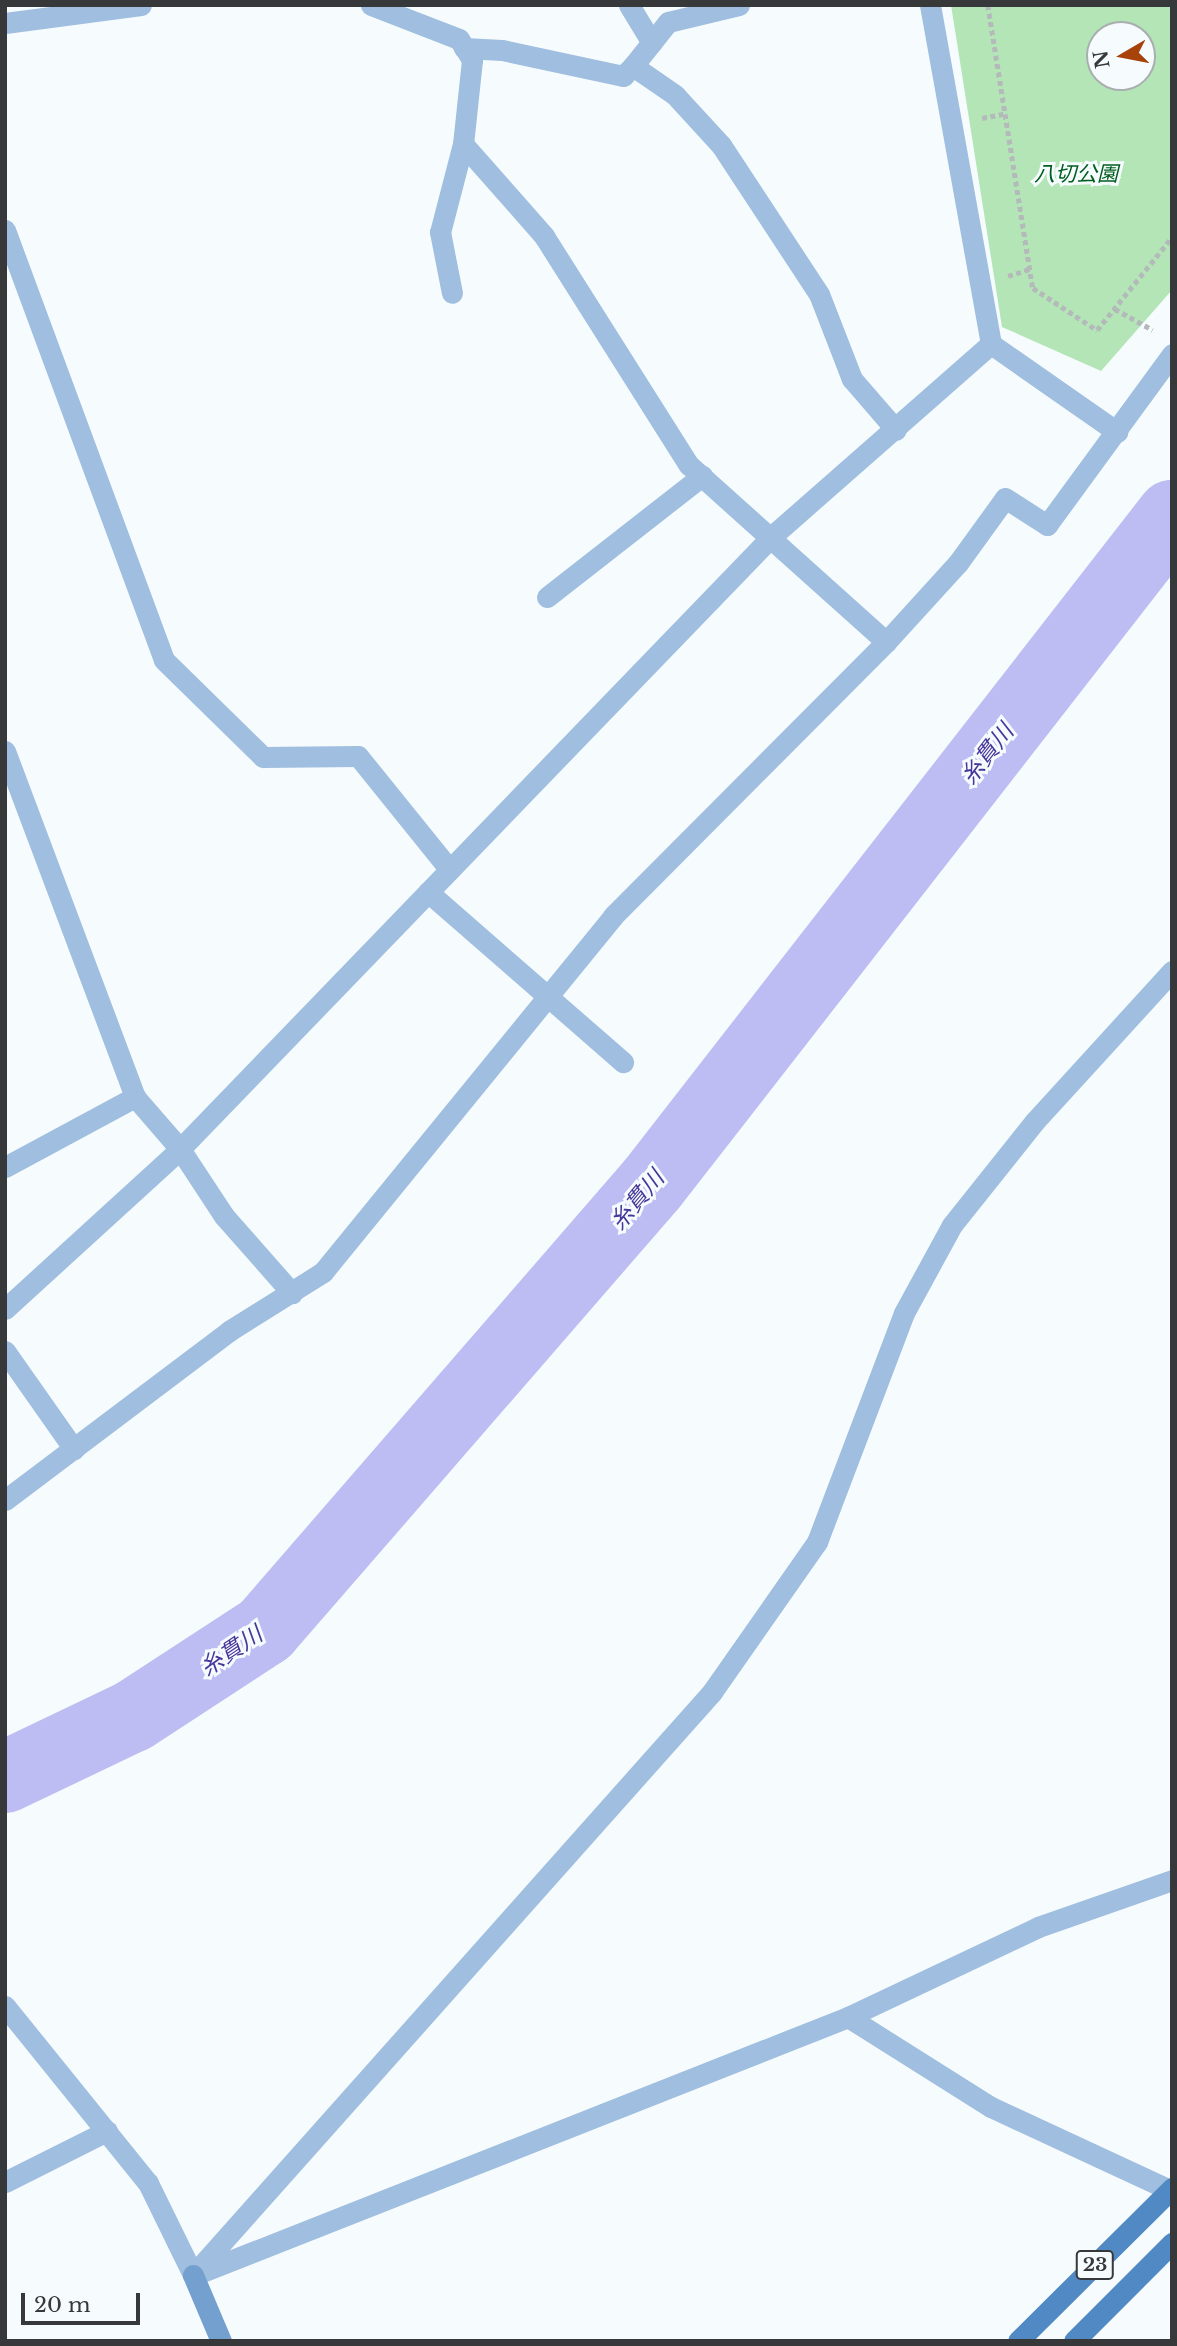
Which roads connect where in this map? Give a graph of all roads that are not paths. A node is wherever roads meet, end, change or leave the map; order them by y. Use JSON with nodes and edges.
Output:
{"nodes":[{"id":1,"x":141,"y":5,"type":"edge"},
{"id":2,"x":371,"y":5,"type":"edge"},
{"id":3,"x":629,"y":5,"type":"edge"},
{"id":4,"x":739,"y":5,"type":"edge"},
{"id":5,"x":930,"y":5,"type":"edge"},
{"id":6,"x":5,"y":23,"type":"edge"},
{"id":7,"x":652,"y":43,"type":"junction"},
{"id":8,"x":464,"y":48,"type":"junction"},
{"id":9,"x":634,"y":66,"type":"junction"},
{"id":10,"x":463,"y":144,"type":"junction"},
{"id":11,"x":5,"y":230,"type":"edge"},
{"id":12,"x":452,"y":293,"type":"dead end"},
{"id":13,"x":991,"y":344,"type":"junction"},
{"id":14,"x":1172,"y":354,"type":"edge"},
{"id":15,"x":896,"y":430,"type":"junction"},
{"id":16,"x":1117,"y":432,"type":"junction"},
{"id":17,"x":702,"y":476,"type":"junction"},
{"id":18,"x":771,"y":537,"type":"junction"},
{"id":19,"x":547,"y":597,"type":"dead end"},
{"id":20,"x":886,"y":642,"type":"junction"},
{"id":21,"x":6,"y":757,"type":"edge"},
{"id":22,"x":450,"y":870,"type":"junction"},
{"id":23,"x":428,"y":892,"type":"junction"},
{"id":24,"x":1172,"y":971,"type":"edge"},
{"id":25,"x":548,"y":996,"type":"junction"},
{"id":26,"x":623,"y":1062,"type":"dead end"},
{"id":27,"x":135,"y":1097,"type":"junction"},
{"id":28,"x":180,"y":1149,"type":"junction"},
{"id":29,"x":5,"y":1167,"type":"edge"},
{"id":30,"x":292,"y":1293,"type":"junction"},
{"id":31,"x":5,"y":1309,"type":"edge"},
{"id":32,"x":5,"y":1351,"type":"edge"},
{"id":33,"x":74,"y":1449,"type":"junction"},
{"id":34,"x":5,"y":1500,"type":"edge"},
{"id":35,"x":1172,"y":1880,"type":"edge"},
{"id":36,"x":5,"y":2006,"type":"edge"},
{"id":37,"x":848,"y":2017,"type":"junction"},
{"id":38,"x":107,"y":2131,"type":"junction"},
{"id":39,"x":5,"y":2182,"type":"edge"},
{"id":40,"x":1171,"y":2190,"type":"edge"},
{"id":41,"x":1172,"y":2243,"type":"edge"},
{"id":42,"x":193,"y":2275,"type":"junction"},
{"id":43,"x":221,"y":2341,"type":"edge"},
{"id":44,"x":1018,"y":2341,"type":"edge"},
{"id":45,"x":1074,"y":2341,"type":"edge"}],
"edges":[{"from":1,"to":6,"type":"street"},
{"from":2,"to":8,"type":"street"},
{"from":3,"to":7,"type":"street"},
{"from":4,"to":7,"type":"street"},
{"from":5,"to":13,"type":"street"},
{"from":7,"to":9,"type":"street"},
{"from":8,"to":9,"type":"street"},
{"from":8,"to":10,"type":"street"},
{"from":9,"to":15,"type":"street"},
{"from":10,"to":12,"type":"street"},
{"from":10,"to":17,"type":"street"},
{"from":11,"to":22,"type":"street"},
{"from":13,"to":15,"type":"street"},
{"from":13,"to":16,"type":"street"},
{"from":14,"to":16,"type":"street"},
{"from":15,"to":18,"type":"street"},
{"from":16,"to":20,"type":"street"},
{"from":17,"to":18,"type":"street"},
{"from":17,"to":19,"type":"street"},
{"from":18,"to":20,"type":"street"},
{"from":18,"to":22,"type":"street"},
{"from":20,"to":25,"type":"street"},
{"from":21,"to":27,"type":"street"},
{"from":22,"to":23,"type":"street"},
{"from":23,"to":25,"type":"street"},
{"from":23,"to":28,"type":"street"},
{"from":24,"to":42,"type":"street"},
{"from":25,"to":26,"type":"street"},
{"from":25,"to":30,"type":"street"},
{"from":27,"to":28,"type":"street"},
{"from":27,"to":29,"type":"street"},
{"from":28,"to":30,"type":"street"},
{"from":28,"to":31,"type":"street"},
{"from":30,"to":33,"type":"street"},
{"from":32,"to":33,"type":"street"},
{"from":33,"to":34,"type":"street"},
{"from":35,"to":37,"type":"street"},
{"from":36,"to":38,"type":"street"},
{"from":37,"to":40,"type":"street"},
{"from":37,"to":42,"type":"street"},
{"from":38,"to":39,"type":"street"},
{"from":38,"to":42,"type":"street"},
{"from":40,"to":44,"type":"main road","number":"23"},
{"from":41,"to":45,"type":"main road","number":"23"},
{"from":42,"to":43,"type":"street"}]}
